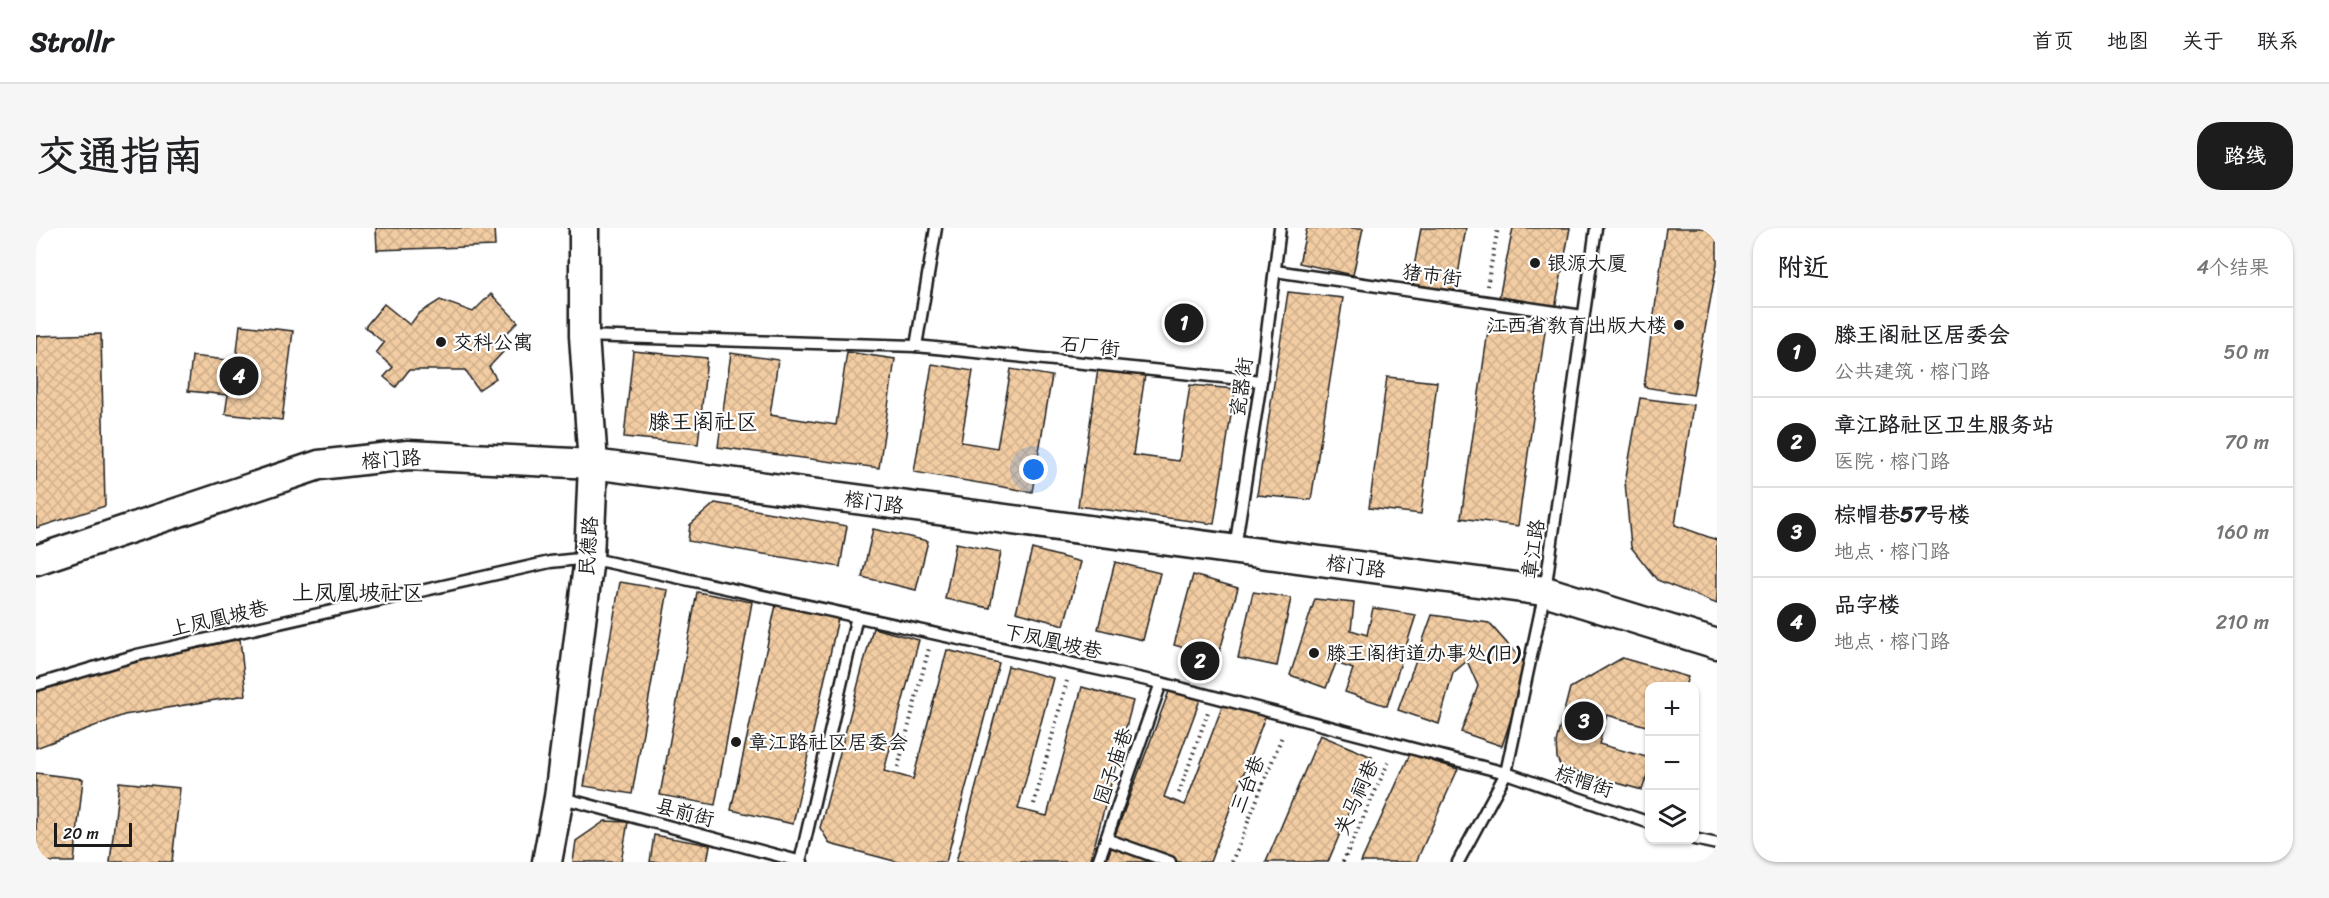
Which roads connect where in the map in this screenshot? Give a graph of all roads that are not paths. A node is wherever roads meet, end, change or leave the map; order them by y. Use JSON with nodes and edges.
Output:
{"nodes":[{"id":1,"x":584,"y":228,"type":"edge"},
{"id":2,"x":936,"y":228,"type":"edge"},
{"id":3,"x":1280,"y":228,"type":"edge"},
{"id":4,"x":1596,"y":228,"type":"edge"},
{"id":5,"x":1275,"y":271,"type":"junction"},
{"id":6,"x":1583,"y":316,"type":"junction"},
{"id":7,"x":584,"y":336,"type":"junction"},
{"id":8,"x":916,"y":346,"type":"junction"},
{"id":9,"x":1261,"y":381,"type":"junction"},
{"id":10,"x":593,"y":464,"type":"junction"},
{"id":11,"x":1234,"y":550,"type":"junction"},
{"id":12,"x":589,"y":558,"type":"junction"},
{"id":13,"x":36,"y":560,"type":"edge"},
{"id":14,"x":1545,"y":591,"type":"junction"},
{"id":15,"x":857,"y":616,"type":"junction"},
{"id":16,"x":1717,"y":644,"type":"edge"},
{"id":17,"x":1161,"y":683,"type":"junction"},
{"id":18,"x":36,"y":685,"type":"edge"},
{"id":19,"x":1506,"y":773,"type":"junction"},
{"id":20,"x":558,"y":797,"type":"junction"},
{"id":21,"x":1645,"y":821,"type":"edge"},
{"id":22,"x":1106,"y":839,"type":"junction"},
{"id":23,"x":1699,"y":840,"type":"edge"},
{"id":24,"x":1717,"y":844,"type":"edge"},
{"id":25,"x":547,"y":862,"type":"edge"},
{"id":26,"x":801,"y":862,"type":"edge"},
{"id":27,"x":1098,"y":862,"type":"edge"},
{"id":28,"x":1170,"y":862,"type":"edge"},
{"id":29,"x":1458,"y":862,"type":"edge"}],
"edges":[{"from":1,"to":7,"type":"street","name":"民德路"},
{"from":2,"to":8,"type":"lane"},
{"from":3,"to":5,"type":"lane","name":"瓷器街"},
{"from":4,"to":6,"type":"lane","name":"章江路"},
{"from":5,"to":6,"type":"lane","name":"猪市街"},
{"from":5,"to":9,"type":"lane","name":"瓷器街"},
{"from":6,"to":14,"type":"lane","name":"章江路"},
{"from":7,"to":8,"type":"lane","name":"石厂街"},
{"from":7,"to":10,"type":"street","name":"民德路"},
{"from":8,"to":9,"type":"lane","name":"石厂街"},
{"from":9,"to":11,"type":"lane","name":"瓷器街"},
{"from":10,"to":11,"type":"street","name":"榕门路"},
{"from":10,"to":12,"type":"street","name":"民德路"},
{"from":10,"to":13,"type":"street","name":"榕门路"},
{"from":11,"to":14,"type":"street","name":"榕门路"},
{"from":12,"to":15,"type":"lane","name":"下凤凰坡巷"},
{"from":12,"to":18,"type":"lane","name":"上凤凰坡巷"},
{"from":12,"to":20,"type":"street","name":"民德路"},
{"from":14,"to":16,"type":"street","name":"榕门路"},
{"from":14,"to":19,"type":"lane","name":"章江路"},
{"from":15,"to":17,"type":"lane","name":"下凤凰坡巷"},
{"from":15,"to":26,"type":"lane"},
{"from":17,"to":19,"type":"lane","name":"下凤凰坡巷"},
{"from":17,"to":22,"type":"lane","name":"园子庙巷"},
{"from":19,"to":21,"type":"lane","name":"棕帽街"},
{"from":19,"to":29,"type":"lane","name":"章江路"},
{"from":20,"to":25,"type":"street","name":"民德路"},
{"from":20,"to":26,"type":"lane","name":"县前街"},
{"from":22,"to":27,"type":"lane","name":"园子庙巷"},
{"from":22,"to":28,"type":"lane"},
{"from":23,"to":24,"type":"lane"}]}
